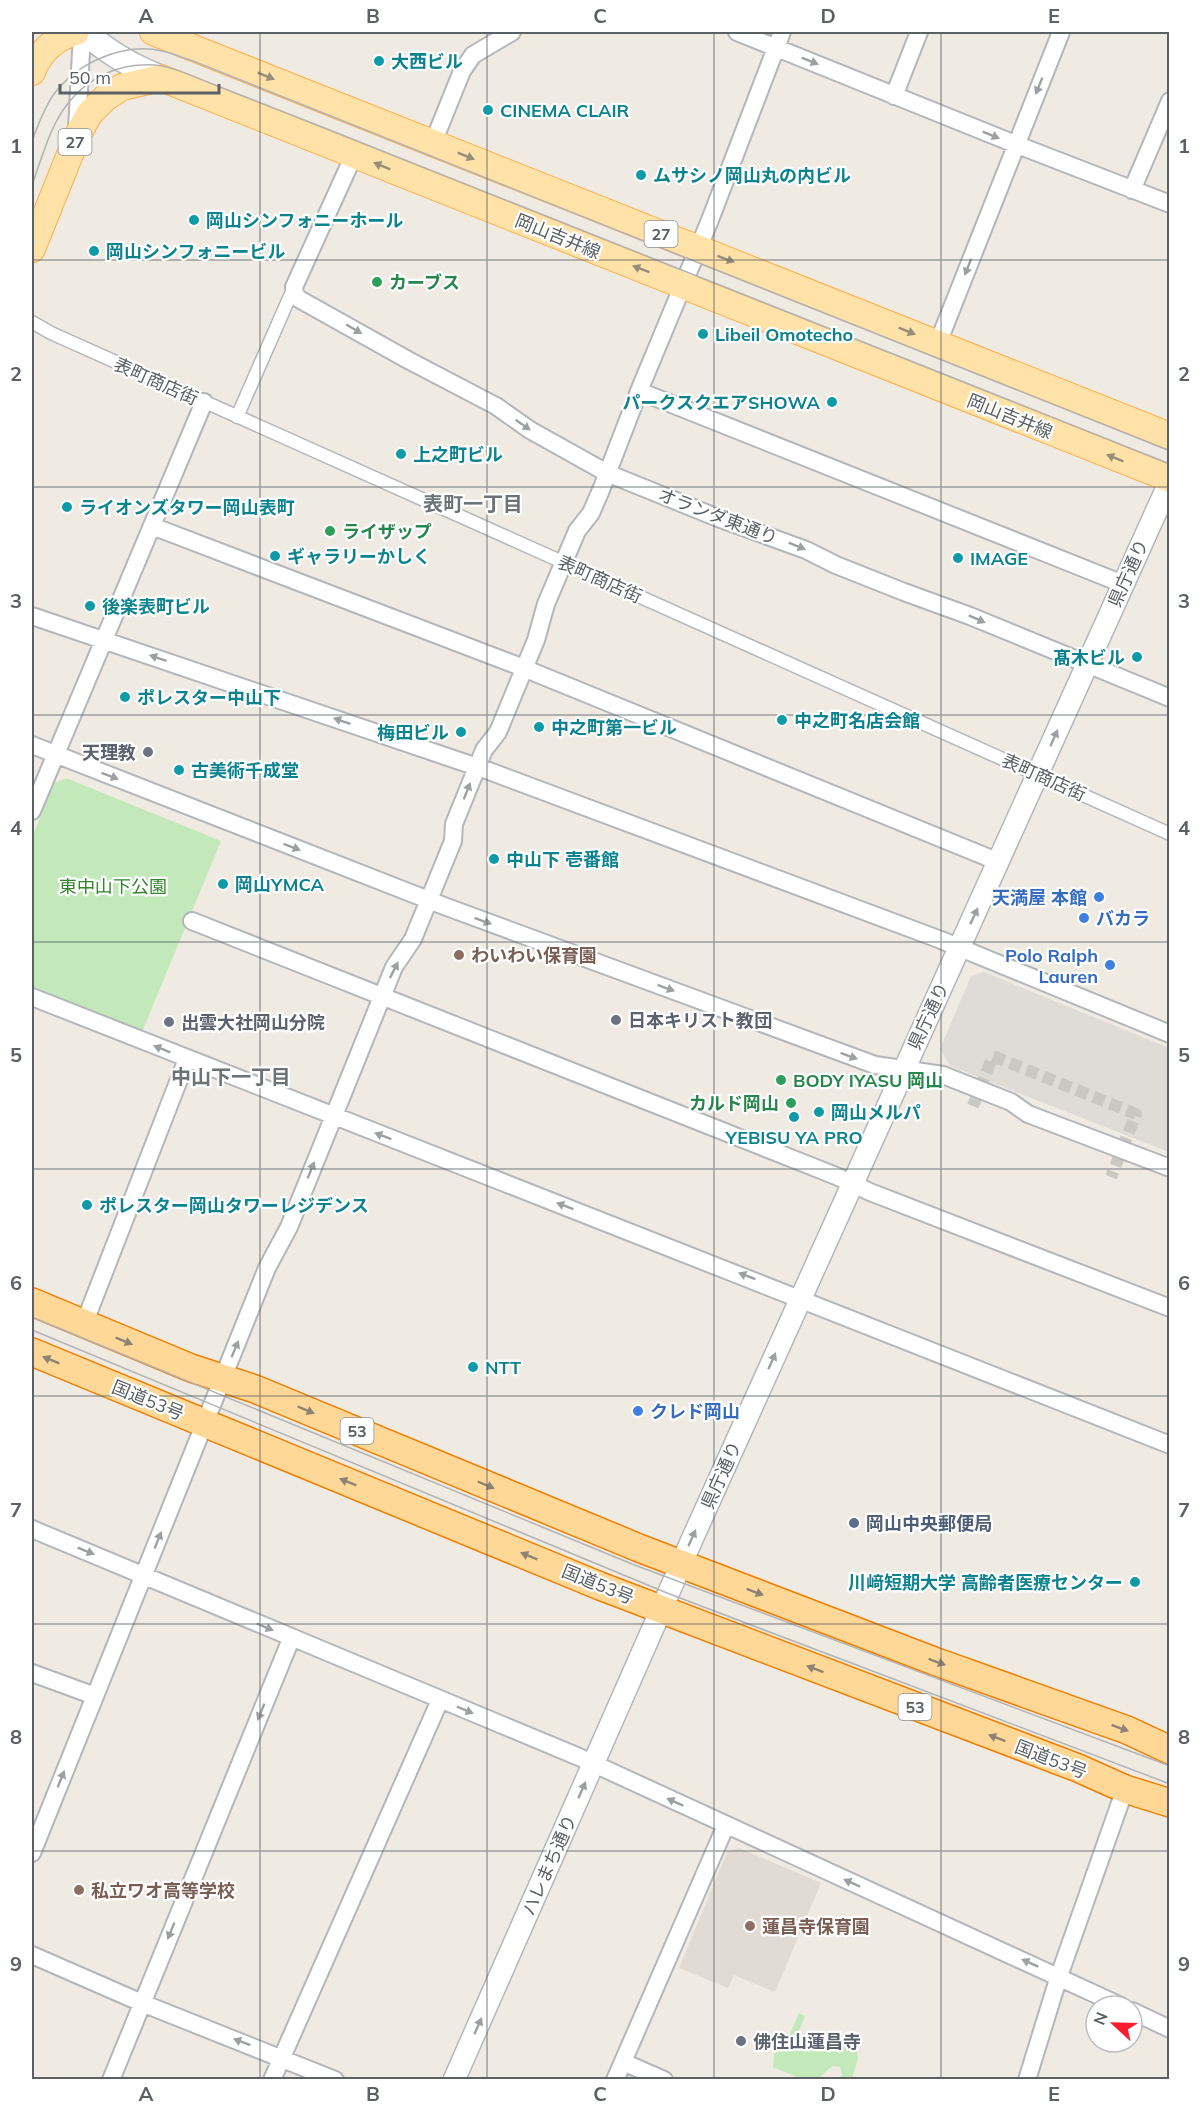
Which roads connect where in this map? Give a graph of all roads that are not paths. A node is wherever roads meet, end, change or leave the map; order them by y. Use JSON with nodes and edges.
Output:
{"nodes":[{"id":1,"x":47,"y":32,"type":"edge"},
{"id":2,"x":76,"y":32,"type":"edge"},
{"id":3,"x":83,"y":32,"type":"edge"},
{"id":4,"x":155,"y":32,"type":"edge"},
{"id":5,"x":512,"y":32,"type":"edge"},
{"id":6,"x":737,"y":32,"type":"edge"},
{"id":7,"x":919,"y":32,"type":"edge"},
{"id":8,"x":1061,"y":32,"type":"edge"},
{"id":9,"x":780,"y":39,"type":"edge"},
{"id":10,"x":34,"y":65,"type":"edge"},
{"id":11,"x":161,"y":78,"type":"junction"},
{"id":12,"x":894,"y":96,"type":"junction"},
{"id":13,"x":1170,"y":101,"type":"edge"},
{"id":14,"x":77,"y":137,"type":"junction"},
{"id":15,"x":434,"y":143,"type":"junction"},
{"id":16,"x":1015,"y":144,"type":"junction"},
{"id":17,"x":354,"y":155,"type":"junction"},
{"id":18,"x":1132,"y":190,"type":"junction"},
{"id":19,"x":1170,"y":204,"type":"edge"},
{"id":20,"x":32,"y":249,"type":"edge"},
{"id":21,"x":699,"y":249,"type":"junction"},
{"id":22,"x":683,"y":286,"type":"junction"},
{"id":23,"x":298,"y":294,"type":"junction"},
{"id":24,"x":32,"y":322,"type":"edge"},
{"id":25,"x":938,"y":343,"type":"junction"},
{"id":26,"x":639,"y":391,"type":"junction"},
{"id":27,"x":204,"y":402,"type":"junction"},
{"id":28,"x":237,"y":417,"type":"junction"},
{"id":29,"x":1170,"y":436,"type":"edge"},
{"id":30,"x":607,"y":473,"type":"junction"},
{"id":31,"x":1170,"y":480,"type":"edge"},
{"id":32,"x":152,"y":526,"type":"junction"},
{"id":33,"x":564,"y":563,"type":"junction"},
{"id":34,"x":1123,"y":584,"type":"junction"},
{"id":35,"x":32,"y":616,"type":"edge"},
{"id":36,"x":103,"y":640,"type":"junction"},
{"id":37,"x":1087,"y":664,"type":"junction"},
{"id":38,"x":525,"y":669,"type":"junction"},
{"id":39,"x":1170,"y":698,"type":"edge"},
{"id":40,"x":32,"y":745,"type":"edge"},
{"id":41,"x":56,"y":754,"type":"junction"},
{"id":42,"x":477,"y":767,"type":"junction"},
{"id":43,"x":1038,"y":774,"type":"junction"},
{"id":44,"x":32,"y":811,"type":"edge"},
{"id":45,"x":1170,"y":834,"type":"edge"},
{"id":46,"x":999,"y":862,"type":"junction"},
{"id":47,"x":428,"y":900,"type":"junction"},
{"id":48,"x":192,"y":921,"type":"dead end"},
{"id":49,"x":960,"y":947,"type":"junction"},
{"id":50,"x":32,"y":997,"type":"edge"},
{"id":51,"x":382,"y":997,"type":"junction"},
{"id":52,"x":1170,"y":1034,"type":"edge"},
{"id":53,"x":188,"y":1059,"type":"junction"},
{"id":54,"x":903,"y":1070,"type":"junction"},
{"id":55,"x":333,"y":1116,"type":"junction"},
{"id":56,"x":1170,"y":1168,"type":"edge"},
{"id":57,"x":852,"y":1183,"type":"junction"},
{"id":58,"x":801,"y":1298,"type":"junction"},
{"id":59,"x":32,"y":1302,"type":"edge"},
{"id":60,"x":1170,"y":1308,"type":"edge"},
{"id":61,"x":84,"y":1324,"type":"junction"},
{"id":62,"x":32,"y":1352,"type":"edge"},
{"id":63,"x":223,"y":1379,"type":"junction"},
{"id":64,"x":205,"y":1423,"type":"junction"},
{"id":65,"x":1170,"y":1445,"type":"edge"},
{"id":66,"x":32,"y":1529,"type":"edge"},
{"id":67,"x":681,"y":1564,"type":"junction"},
{"id":68,"x":144,"y":1575,"type":"junction"},
{"id":69,"x":661,"y":1609,"type":"junction"},
{"id":70,"x":291,"y":1639,"type":"junction"},
{"id":71,"x":643,"y":1649,"type":"joint"},
{"id":72,"x":32,"y":1673,"type":"edge"},
{"id":73,"x":95,"y":1696,"type":"junction"},
{"id":74,"x":440,"y":1700,"type":"junction"},
{"id":75,"x":1170,"y":1750,"type":"edge"},
{"id":76,"x":594,"y":1764,"type":"junction"},
{"id":77,"x":1125,"y":1789,"type":"junction"},
{"id":78,"x":1170,"y":1803,"type":"edge"},
{"id":79,"x":38,"y":1816,"type":"edge"},
{"id":80,"x":726,"y":1825,"type":"junction"},
{"id":81,"x":32,"y":1852,"type":"edge"},
{"id":82,"x":32,"y":1955,"type":"edge"},
{"id":83,"x":1059,"y":1976,"type":"junction"},
{"id":84,"x":1096,"y":1994,"type":"edge"},
{"id":85,"x":142,"y":2003,"type":"junction"},
{"id":86,"x":1144,"y":2017,"type":"edge"},
{"id":87,"x":1170,"y":2029,"type":"edge"},
{"id":88,"x":282,"y":2058,"type":"junction"},
{"id":89,"x":622,"y":2062,"type":"junction"},
{"id":90,"x":111,"y":2079,"type":"edge"},
{"id":91,"x":272,"y":2079,"type":"edge"},
{"id":92,"x":335,"y":2079,"type":"edge"},
{"id":93,"x":454,"y":2079,"type":"edge"},
{"id":94,"x":615,"y":2079,"type":"edge"},
{"id":95,"x":664,"y":2079,"type":"edge"},
{"id":96,"x":1027,"y":2079,"type":"edge"}],
"edges":[{"from":1,"to":10,"type":"street"},
{"from":2,"to":10,"type":"main road"},
{"from":3,"to":11,"type":"main road"},
{"from":3,"to":14,"type":"street"},
{"from":4,"to":15,"type":"main road","number":"27","one_way":true},
{"from":5,"to":15,"type":"street"},
{"from":6,"to":9,"type":"street"},
{"from":7,"to":12,"type":"street"},
{"from":8,"to":16,"type":"street","one_way":true},
{"from":9,"to":12,"type":"street","one_way":true},
{"from":9,"to":21,"type":"street"},
{"from":11,"to":14,"type":"main road","number":"27"},
{"from":11,"to":17,"type":"main road","name":"岡山吉井線","number":"27"},
{"from":12,"to":16,"type":"street","one_way":true},
{"from":13,"to":18,"type":"street"},
{"from":14,"to":20,"type":"main road","number":"27"},
{"from":15,"to":21,"type":"main road","number":"27","one_way":true},
{"from":16,"to":18,"type":"street"},
{"from":16,"to":25,"type":"street","one_way":true},
{"from":22,"to":17,"type":"main road","name":"岡山吉井線","number":"27","one_way":true},
{"from":17,"to":23,"type":"street"},
{"from":18,"to":19,"type":"street"},
{"from":21,"to":22,"type":"street"},
{"from":21,"to":25,"type":"main road","number":"27","one_way":true},
{"from":22,"to":26,"type":"street"},
{"from":31,"to":22,"type":"main road","name":"岡山吉井線","number":"27","one_way":true},
{"from":23,"to":28,"type":"street"},
{"from":23,"to":30,"type":"street","name":"オランダ東通り","one_way":true},
{"from":24,"to":27,"type":"street","name":"表町商店街"},
{"from":25,"to":29,"type":"main road","number":"27"},
{"from":26,"to":30,"type":"street"},
{"from":26,"to":34,"type":"street"},
{"from":27,"to":28,"type":"street","name":"表町商店街"},
{"from":27,"to":32,"type":"street"},
{"from":28,"to":33,"type":"street","name":"表町商店街"},
{"from":30,"to":33,"type":"street"},
{"from":30,"to":37,"type":"street","name":"オランダ東通り","one_way":true},
{"from":31,"to":34,"type":"street","name":"県庁通り"},
{"from":32,"to":36,"type":"street"},
{"from":32,"to":38,"type":"street"},
{"from":33,"to":38,"type":"street"},
{"from":33,"to":43,"type":"street","name":"表町商店街"},
{"from":34,"to":37,"type":"street","name":"県庁通り"},
{"from":35,"to":36,"type":"street"},
{"from":36,"to":41,"type":"street"},
{"from":42,"to":36,"type":"street","one_way":true},
{"from":37,"to":39,"type":"street","name":"オランダ東通り"},
{"from":43,"to":37,"type":"street","name":"県庁通り","one_way":true},
{"from":38,"to":42,"type":"street"},
{"from":38,"to":46,"type":"street"},
{"from":40,"to":41,"type":"street"},
{"from":41,"to":44,"type":"street"},
{"from":41,"to":47,"type":"street","one_way":true},
{"from":47,"to":42,"type":"street","one_way":true},
{"from":42,"to":49,"type":"street"},
{"from":43,"to":45,"type":"street","name":"表町商店街"},
{"from":43,"to":46,"type":"street","name":"県庁通り"},
{"from":49,"to":46,"type":"street","name":"県庁通り","one_way":true},
{"from":51,"to":47,"type":"street","one_way":true},
{"from":47,"to":54,"type":"street","one_way":true},
{"from":48,"to":51,"type":"street"},
{"from":49,"to":52,"type":"street"},
{"from":49,"to":54,"type":"street","name":"県庁通り"},
{"from":53,"to":50,"type":"street","one_way":true},
{"from":51,"to":55,"type":"street"},
{"from":51,"to":57,"type":"street"},
{"from":53,"to":55,"type":"street"},
{"from":53,"to":61,"type":"street"},
{"from":54,"to":56,"type":"street"},
{"from":54,"to":57,"type":"street","name":"県庁通り"},
{"from":58,"to":55,"type":"street","one_way":true},
{"from":63,"to":55,"type":"street","one_way":true},
{"from":57,"to":58,"type":"street","name":"県庁通り"},
{"from":57,"to":60,"type":"street"},
{"from":58,"to":65,"type":"street"},
{"from":67,"to":58,"type":"street","name":"県庁通り","one_way":true},
{"from":59,"to":61,"type":"highway","number":"53"},
{"from":61,"to":63,"type":"highway","number":"53","one_way":true},
{"from":64,"to":62,"type":"highway","name":"国道53号","number":"53","one_way":true},
{"from":63,"to":64,"type":"street"},
{"from":63,"to":67,"type":"highway","number":"53","one_way":true},
{"from":68,"to":64,"type":"street","one_way":true},
{"from":69,"to":64,"type":"highway","name":"国道53号","number":"53","one_way":true},
{"from":66,"to":68,"type":"street","one_way":true},
{"from":67,"to":69,"type":"street","name":"県庁通り"},
{"from":67,"to":75,"type":"highway","number":"53","one_way":true},
{"from":68,"to":70,"type":"street","one_way":true},
{"from":68,"to":73,"type":"street"},
{"from":69,"to":71,"type":"street","name":"県庁通り"},
{"from":77,"to":69,"type":"highway","name":"国道53号","number":"53","one_way":true},
{"from":70,"to":74,"type":"street"},
{"from":70,"to":85,"type":"street","one_way":true},
{"from":71,"to":76,"type":"street","name":"ハレまち通り"},
{"from":72,"to":73,"type":"street"},
{"from":79,"to":73,"type":"street","one_way":true},
{"from":74,"to":76,"type":"street","one_way":true},
{"from":74,"to":88,"type":"street"},
{"from":80,"to":76,"type":"street","one_way":true},
{"from":93,"to":76,"type":"street","name":"ハレまち通り","one_way":true},
{"from":77,"to":78,"type":"highway","name":"国道53号","number":"53"},
{"from":77,"to":83,"type":"street"},
{"from":79,"to":81,"type":"street"},
{"from":83,"to":80,"type":"street","one_way":true},
{"from":80,"to":89,"type":"street"},
{"from":82,"to":85,"type":"street"},
{"from":83,"to":84,"type":"street"},
{"from":83,"to":96,"type":"street"},
{"from":88,"to":85,"type":"street","one_way":true},
{"from":85,"to":90,"type":"street"},
{"from":86,"to":87,"type":"street"},
{"from":88,"to":91,"type":"street"},
{"from":88,"to":92,"type":"street"},
{"from":89,"to":94,"type":"street"},
{"from":89,"to":95,"type":"street"}]}
